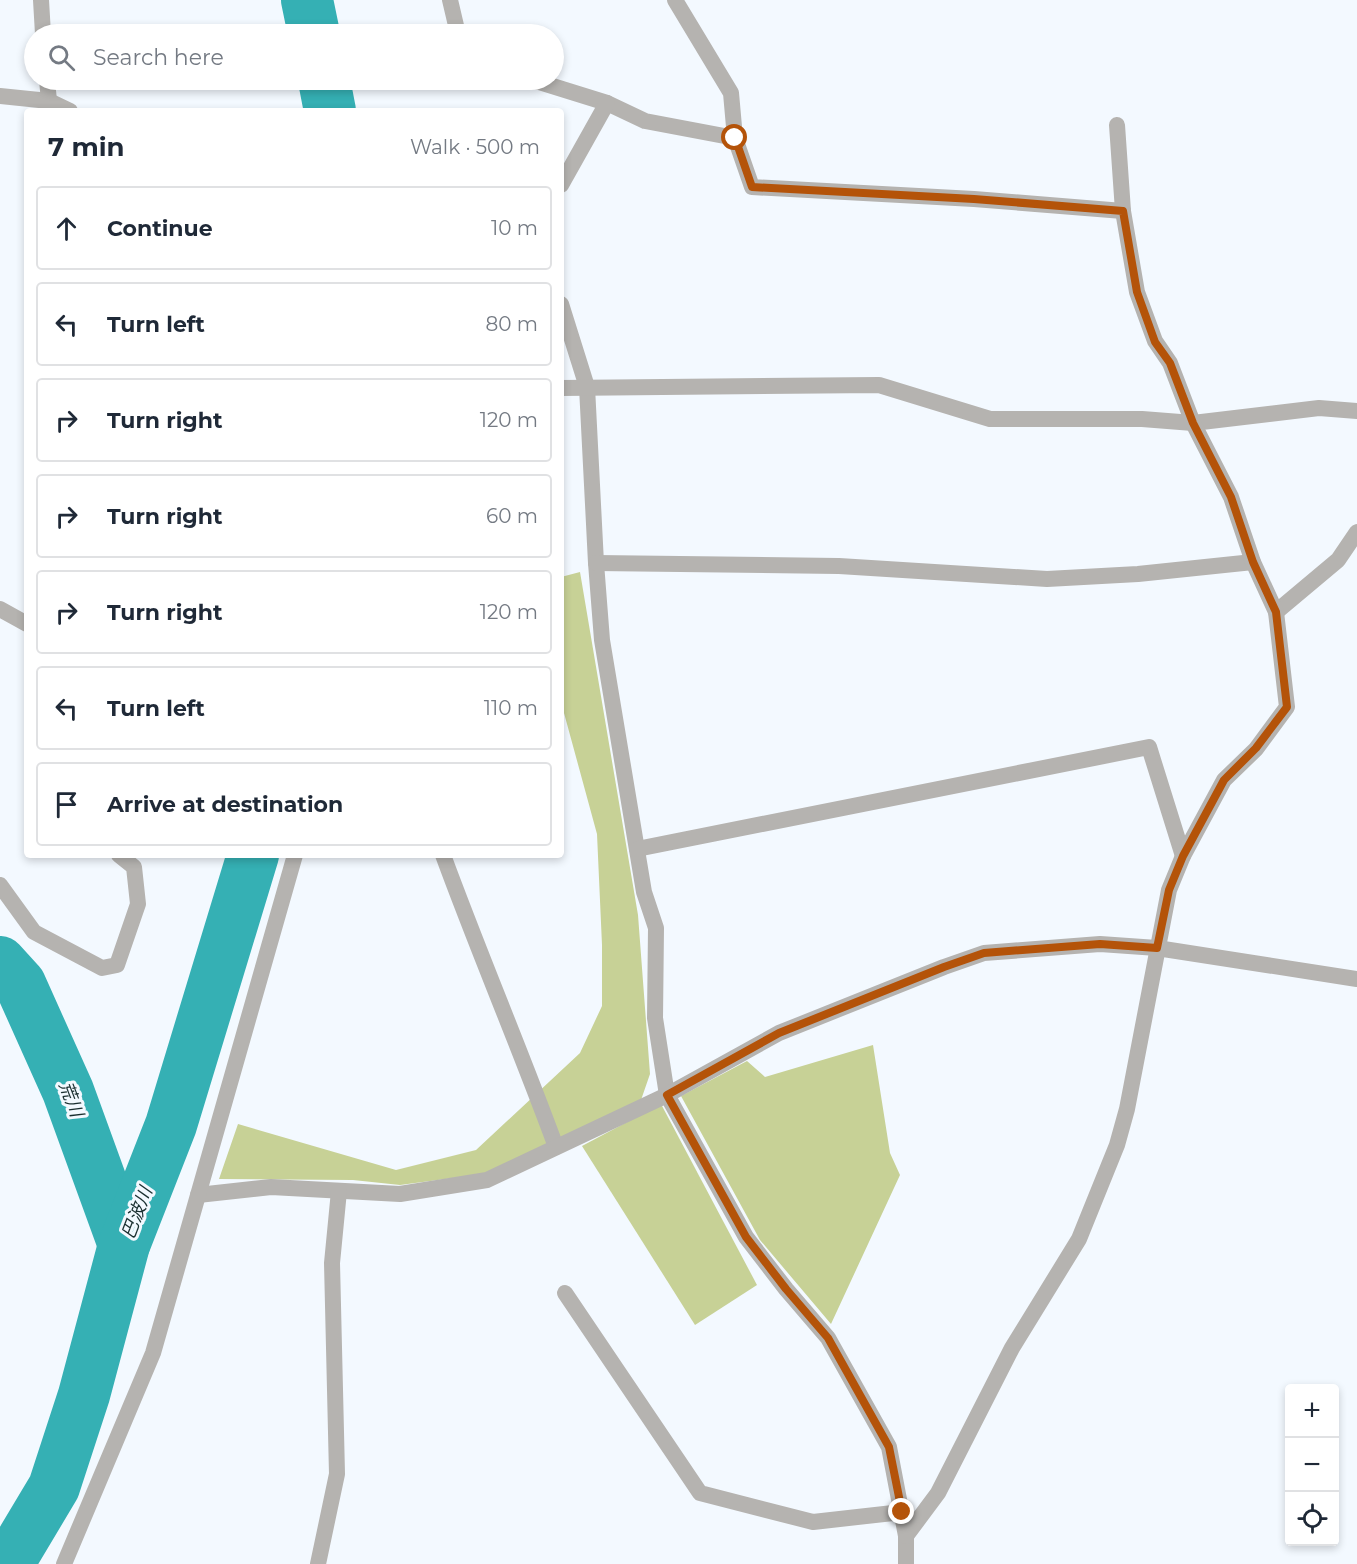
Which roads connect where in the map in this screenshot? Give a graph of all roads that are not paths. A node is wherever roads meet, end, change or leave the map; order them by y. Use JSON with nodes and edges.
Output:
{"nodes":[{"id":1,"x":41,"y":0,"type":"edge"},
{"id":2,"x":450,"y":0,"type":"edge"},
{"id":3,"x":675,"y":0,"type":"edge"},
{"id":4,"x":42,"y":24,"type":"edge"},
{"id":5,"x":456,"y":24,"type":"edge"},
{"id":6,"x":48,"y":90,"type":"edge"},
{"id":7,"x":563,"y":90,"type":"edge"},
{"id":8,"x":0,"y":96,"type":"edge"},
{"id":9,"x":49,"y":101,"type":"junction"},
{"id":10,"x":606,"y":104,"type":"junction"},
{"id":11,"x":64,"y":108,"type":"edge"},
{"id":12,"x":1117,"y":125,"type":"dead end"},
{"id":13,"x":735,"y":138,"type":"junction"},
{"id":14,"x":564,"y":180,"type":"edge"},
{"id":15,"x":1123,"y":211,"type":"junction"},
{"id":16,"x":564,"y":314,"type":"edge"},
{"id":17,"x":587,"y":387,"type":"junction"},
{"id":18,"x":564,"y":388,"type":"edge"},
{"id":19,"x":1357,"y":411,"type":"edge"},
{"id":20,"x":1193,"y":423,"type":"junction"},
{"id":21,"x":1357,"y":532,"type":"edge"},
{"id":22,"x":1253,"y":562,"type":"junction"},
{"id":23,"x":596,"y":563,"type":"junction"},
{"id":24,"x":0,"y":609,"type":"edge"},
{"id":25,"x":1276,"y":612,"type":"junction"},
{"id":26,"x":24,"y":622,"type":"edge"},
{"id":27,"x":637,"y":849,"type":"junction"},
{"id":28,"x":1183,"y":856,"type":"junction"},
{"id":29,"x":123,"y":858,"type":"edge"},
{"id":30,"x":294,"y":858,"type":"edge"},
{"id":31,"x":444,"y":858,"type":"edge"},
{"id":32,"x":0,"y":885,"type":"edge"},
{"id":33,"x":1157,"y":948,"type":"junction"},
{"id":34,"x":1357,"y":979,"type":"edge"},
{"id":35,"x":667,"y":1095,"type":"junction"},
{"id":36,"x":556,"y":1147,"type":"junction"},
{"id":37,"x":339,"y":1191,"type":"junction"},
{"id":38,"x":198,"y":1195,"type":"junction"},
{"id":39,"x":565,"y":1293,"type":"dead end"},
{"id":40,"x":902,"y":1512,"type":"junction"},
{"id":41,"x":906,"y":1536,"type":"junction"},
{"id":42,"x":64,"y":1564,"type":"edge"},
{"id":43,"x":318,"y":1564,"type":"edge"},
{"id":44,"x":906,"y":1564,"type":"edge"}],
"edges":[{"from":1,"to":4,"type":"street"},
{"from":2,"to":5,"type":"street"},
{"from":3,"to":13,"type":"street"},
{"from":6,"to":9,"type":"street"},
{"from":7,"to":10,"type":"street"},
{"from":8,"to":9,"type":"street"},
{"from":9,"to":11,"type":"street"},
{"from":10,"to":13,"type":"street"},
{"from":10,"to":14,"type":"street"},
{"from":12,"to":15,"type":"street"},
{"from":13,"to":15,"type":"street"},
{"from":15,"to":20,"type":"street"},
{"from":16,"to":17,"type":"street"},
{"from":17,"to":18,"type":"street"},
{"from":17,"to":20,"type":"street"},
{"from":17,"to":23,"type":"street"},
{"from":19,"to":20,"type":"street"},
{"from":20,"to":22,"type":"street"},
{"from":21,"to":25,"type":"street"},
{"from":22,"to":23,"type":"street"},
{"from":22,"to":25,"type":"street"},
{"from":23,"to":27,"type":"street"},
{"from":24,"to":26,"type":"street"},
{"from":25,"to":28,"type":"street"},
{"from":27,"to":28,"type":"street"},
{"from":27,"to":35,"type":"street"},
{"from":28,"to":33,"type":"street"},
{"from":29,"to":32,"type":"street"},
{"from":30,"to":38,"type":"street"},
{"from":31,"to":36,"type":"street"},
{"from":33,"to":34,"type":"street"},
{"from":33,"to":35,"type":"street"},
{"from":33,"to":41,"type":"street"},
{"from":35,"to":36,"type":"street"},
{"from":35,"to":40,"type":"street"},
{"from":36,"to":37,"type":"street"},
{"from":37,"to":38,"type":"street"},
{"from":37,"to":43,"type":"street"},
{"from":38,"to":42,"type":"street"},
{"from":39,"to":40,"type":"street"},
{"from":40,"to":41,"type":"street"},
{"from":41,"to":44,"type":"street"}]}
